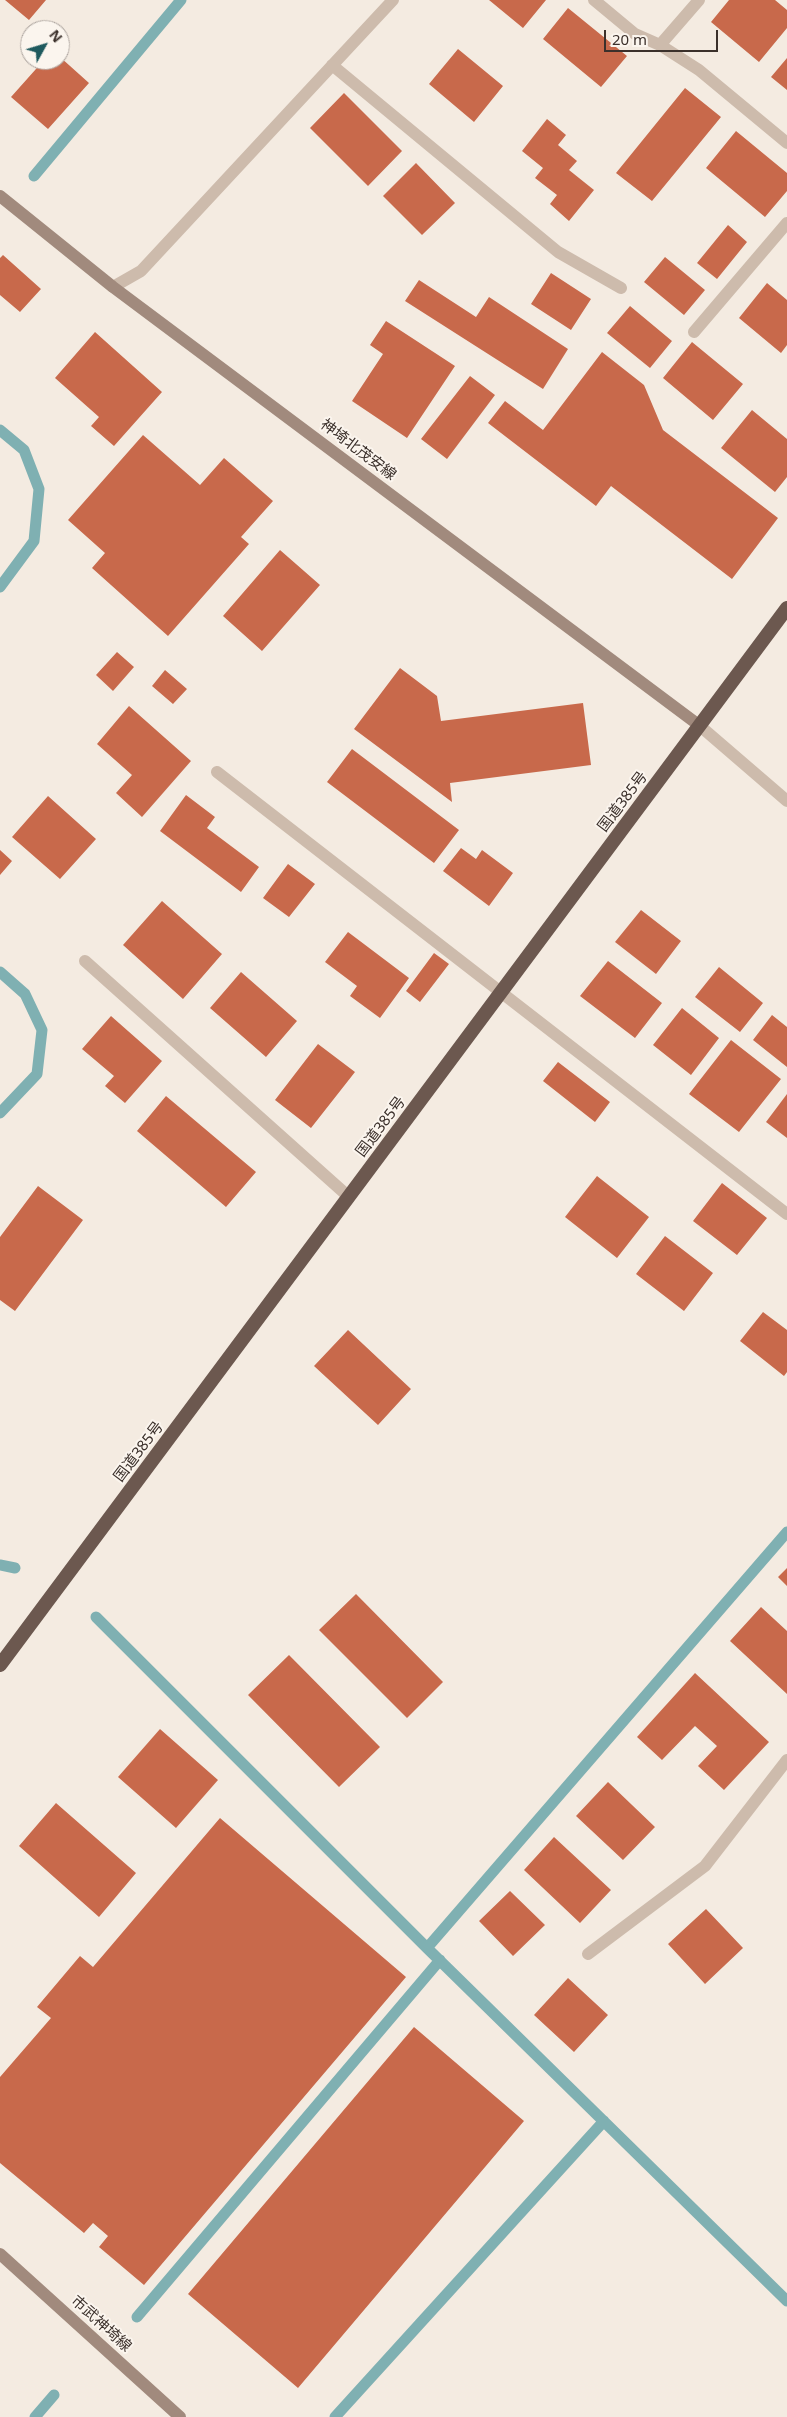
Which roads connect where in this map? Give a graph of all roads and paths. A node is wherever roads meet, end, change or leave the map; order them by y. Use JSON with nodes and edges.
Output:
{"nodes":[{"id":1,"x":393,"y":0,"type":"edge"},
{"id":2,"x":594,"y":0,"type":"edge"},
{"id":3,"x":699,"y":0,"type":"edge"},
{"id":4,"x":660,"y":44,"type":"junction"},
{"id":5,"x":332,"y":65,"type":"junction"},
{"id":6,"x":787,"y":144,"type":"edge"},
{"id":7,"x":0,"y":196,"type":"edge"},
{"id":8,"x":787,"y":223,"type":"edge"},
{"id":9,"x":113,"y":287,"type":"junction"},
{"id":10,"x":621,"y":288,"type":"dead end"},
{"id":11,"x":694,"y":332,"type":"dead end"},
{"id":12,"x":787,"y":608,"type":"edge"},
{"id":13,"x":700,"y":726,"type":"junction"},
{"id":14,"x":217,"y":772,"type":"dead end"},
{"id":15,"x":787,"y":800,"type":"edge"},
{"id":16,"x":85,"y":961,"type":"dead end"},
{"id":17,"x":502,"y":991,"type":"junction"},
{"id":18,"x":349,"y":1198,"type":"junction"},
{"id":19,"x":787,"y":1214,"type":"edge"},
{"id":20,"x":0,"y":1665,"type":"edge"},
{"id":21,"x":787,"y":1760,"type":"edge"},
{"id":22,"x":588,"y":1954,"type":"dead end"},
{"id":23,"x":0,"y":2254,"type":"edge"},
{"id":24,"x":180,"y":2417,"type":"edge"}],
"edges":[{"from":1,"to":5,"type":"street"},
{"from":2,"to":4,"type":"street"},
{"from":3,"to":4,"type":"street"},
{"from":4,"to":6,"type":"street"},
{"from":5,"to":9,"type":"street"},
{"from":5,"to":10,"type":"street"},
{"from":7,"to":9,"type":"main road","name":"神埼北茂安線"},
{"from":8,"to":11,"type":"street"},
{"from":9,"to":13,"type":"main road","name":"神埼北茂安線"},
{"from":12,"to":13,"type":"highway","name":"国道385号"},
{"from":13,"to":15,"type":"street"},
{"from":13,"to":17,"type":"highway","name":"国道385号"},
{"from":14,"to":17,"type":"street"},
{"from":16,"to":18,"type":"street"},
{"from":17,"to":18,"type":"highway","name":"国道385号"},
{"from":17,"to":19,"type":"street"},
{"from":18,"to":20,"type":"highway","name":"国道385号"},
{"from":21,"to":22,"type":"street"},
{"from":23,"to":24,"type":"main road","name":"市武神埼線"}]}
